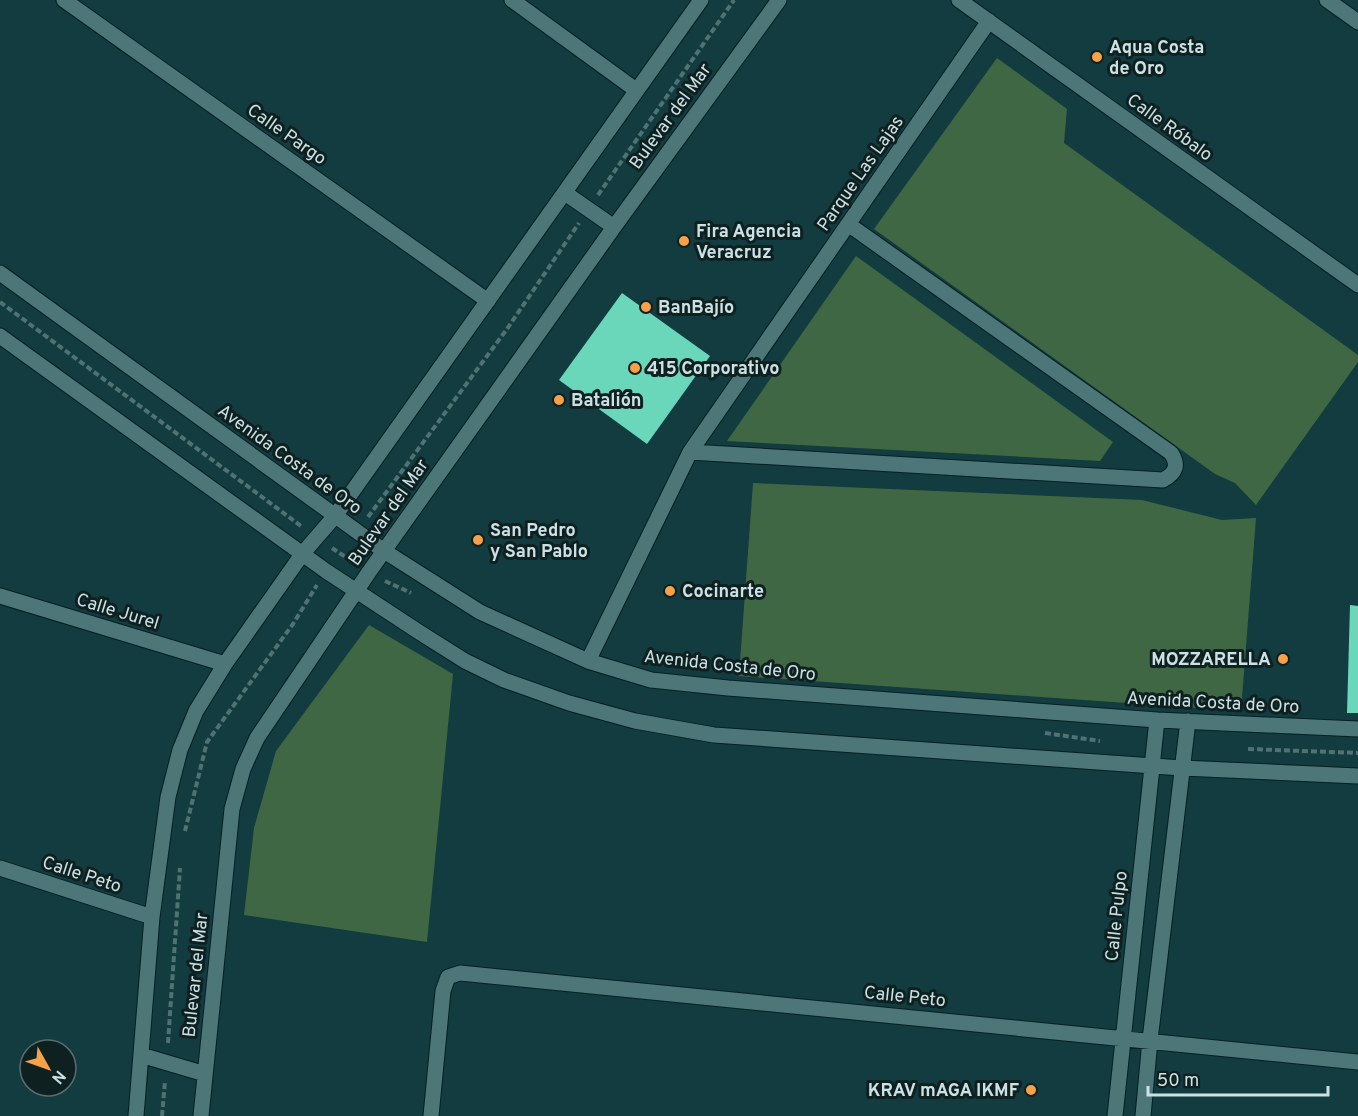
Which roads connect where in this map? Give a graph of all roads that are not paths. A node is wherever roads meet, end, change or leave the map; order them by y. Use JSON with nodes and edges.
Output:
{"nodes":[{"id":1,"x":64,"y":0,"type":"edge"},
{"id":2,"x":512,"y":0,"type":"edge"},
{"id":3,"x":701,"y":0,"type":"edge"},
{"id":4,"x":779,"y":0,"type":"edge"},
{"id":5,"x":959,"y":0,"type":"edge"},
{"id":6,"x":1327,"y":0,"type":"edge"},
{"id":7,"x":989,"y":21,"type":"junction"},
{"id":8,"x":1358,"y":22,"type":"edge"},
{"id":9,"x":636,"y":90,"type":"junction"},
{"id":10,"x":565,"y":194,"type":"junction"},
{"id":11,"x":848,"y":224,"type":"junction"},
{"id":12,"x":614,"y":228,"type":"junction"},
{"id":13,"x":0,"y":273,"type":"edge"},
{"id":14,"x":1358,"y":285,"type":"edge"},
{"id":15,"x":488,"y":300,"type":"junction"},
{"id":16,"x":0,"y":336,"type":"edge"},
{"id":17,"x":690,"y":452,"type":"junction"},
{"id":18,"x":335,"y":516,"type":"junction"},
{"id":19,"x":384,"y":551,"type":"junction"},
{"id":20,"x":303,"y":553,"type":"junction"},
{"id":21,"x":357,"y":590,"type":"junction"},
{"id":22,"x":0,"y":596,"type":"edge"},
{"id":23,"x":588,"y":661,"type":"junction"},
{"id":24,"x":225,"y":664,"type":"junction"},
{"id":25,"x":1157,"y":720,"type":"junction"},
{"id":26,"x":1188,"y":721,"type":"junction"},
{"id":27,"x":1358,"y":729,"type":"edge"},
{"id":28,"x":1152,"y":766,"type":"junction"},
{"id":29,"x":1182,"y":768,"type":"junction"},
{"id":30,"x":1358,"y":776,"type":"edge"},
{"id":31,"x":0,"y":868,"type":"edge"},
{"id":32,"x":152,"y":917,"type":"junction"},
{"id":33,"x":1123,"y":1037,"type":"junction"},
{"id":34,"x":1150,"y":1040,"type":"junction"},
{"id":35,"x":141,"y":1055,"type":"junction"},
{"id":36,"x":1358,"y":1062,"type":"edge"},
{"id":37,"x":205,"y":1074,"type":"junction"},
{"id":38,"x":136,"y":1116,"type":"edge"},
{"id":39,"x":201,"y":1116,"type":"edge"},
{"id":40,"x":431,"y":1116,"type":"edge"},
{"id":41,"x":1115,"y":1116,"type":"edge"},
{"id":42,"x":1143,"y":1116,"type":"edge"}],
"edges":[{"from":1,"to":15,"type":"street","name":"Calle Pargo"},
{"from":2,"to":9,"type":"street"},
{"from":3,"to":9,"type":"street"},
{"from":4,"to":12,"type":"street","name":"Bulevar del Mar"},
{"from":5,"to":7,"type":"street","name":"Calle Róbalo"},
{"from":6,"to":8,"type":"street"},
{"from":7,"to":11,"type":"street","name":"Parque Las Lajas"},
{"from":7,"to":14,"type":"street","name":"Calle Róbalo"},
{"from":9,"to":10,"type":"street"},
{"from":10,"to":12,"type":"street"},
{"from":10,"to":15,"type":"street"},
{"from":11,"to":17,"type":"street","name":"Parque Las Lajas"},
{"from":11,"to":17,"type":"street"},
{"from":12,"to":19,"type":"street","name":"Bulevar del Mar"},
{"from":13,"to":18,"type":"street","name":"Avenida Costa de Oro"},
{"from":15,"to":18,"type":"street"},
{"from":16,"to":20,"type":"street"},
{"from":17,"to":23,"type":"street","name":"Parque Las Lajas"},
{"from":18,"to":19,"type":"street","name":"Avenida Costa de Oro"},
{"from":18,"to":20,"type":"street"},
{"from":19,"to":21,"type":"street","name":"Bulevar del Mar"},
{"from":19,"to":23,"type":"street","name":"Avenida Costa de Oro"},
{"from":20,"to":21,"type":"street"},
{"from":20,"to":24,"type":"street"},
{"from":21,"to":28,"type":"street"},
{"from":21,"to":37,"type":"street","name":"Bulevar del Mar"},
{"from":22,"to":24,"type":"street","name":"Calle Jurel"},
{"from":23,"to":25,"type":"street","name":"Avenida Costa de Oro"},
{"from":24,"to":32,"type":"street"},
{"from":25,"to":26,"type":"street","name":"Avenida Costa de Oro"},
{"from":25,"to":28,"type":"street","name":"Calle Pulpo"},
{"from":26,"to":27,"type":"street","name":"Avenida Costa de Oro"},
{"from":26,"to":29,"type":"street"},
{"from":28,"to":29,"type":"street"},
{"from":28,"to":33,"type":"street","name":"Calle Pulpo"},
{"from":29,"to":30,"type":"street"},
{"from":29,"to":34,"type":"street"},
{"from":31,"to":32,"type":"street","name":"Calle Peto"},
{"from":32,"to":35,"type":"street"},
{"from":33,"to":34,"type":"street","name":"Calle Peto"},
{"from":33,"to":40,"type":"street","name":"Calle Peto"},
{"from":33,"to":41,"type":"street","name":"Calle Pulpo"},
{"from":34,"to":36,"type":"street","name":"Calle Peto"},
{"from":34,"to":42,"type":"street"},
{"from":35,"to":37,"type":"street"},
{"from":35,"to":38,"type":"street"},
{"from":37,"to":39,"type":"street","name":"Bulevar del Mar"}]}
